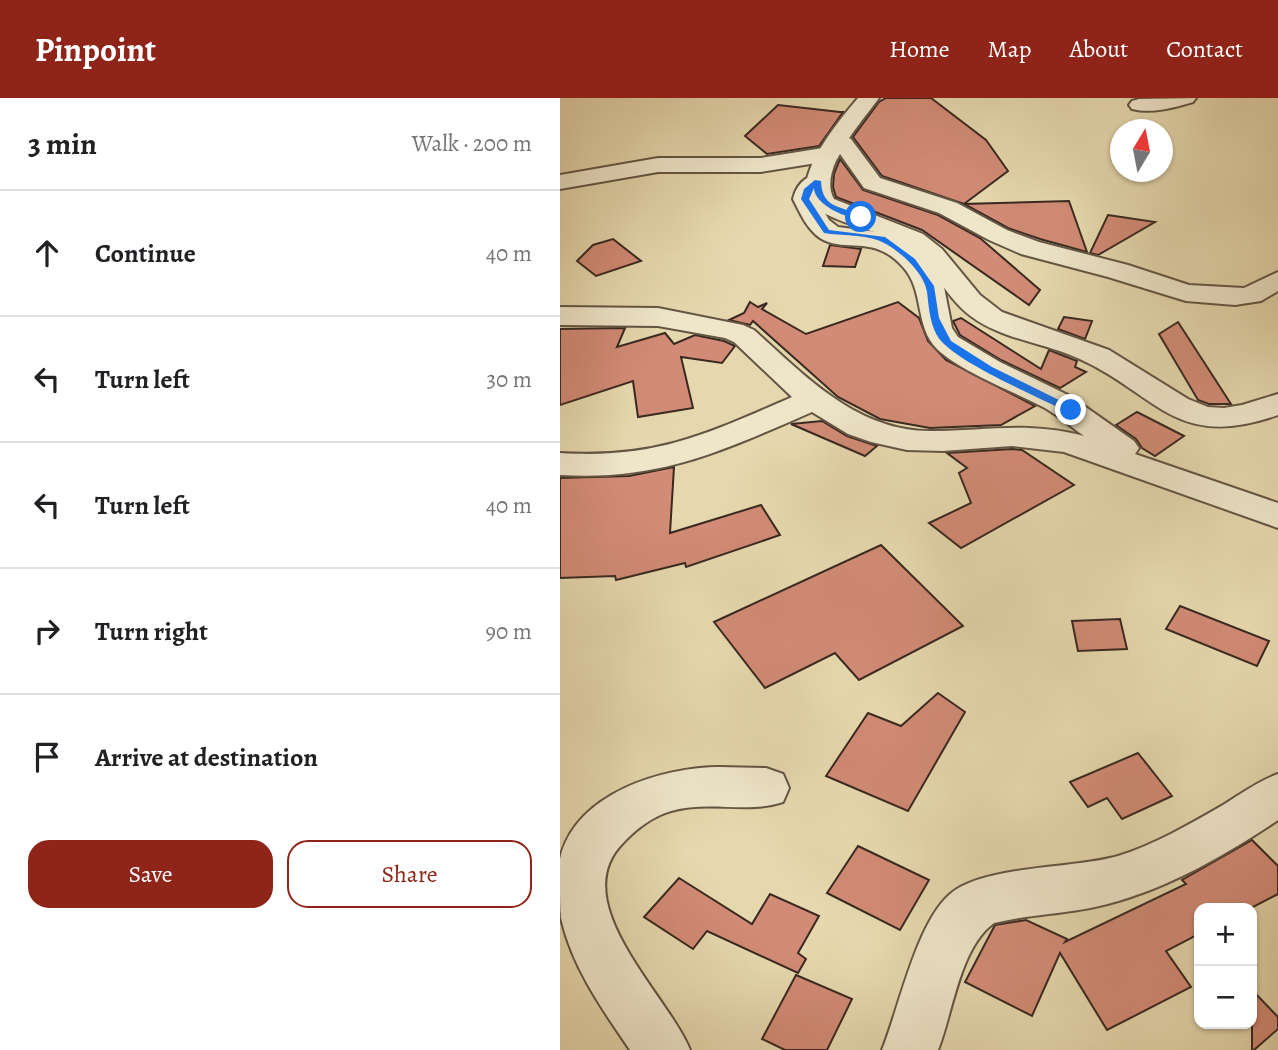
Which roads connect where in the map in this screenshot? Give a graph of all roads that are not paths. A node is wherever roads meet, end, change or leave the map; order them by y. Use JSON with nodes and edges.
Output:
{"nodes":[{"id":1,"x":869,"y":98,"type":"edge"},
{"id":2,"x":1186,"y":98,"type":"edge"},
{"id":3,"x":1139,"y":105,"type":"dead end"},
{"id":4,"x":833,"y":147,"type":"junction"},
{"id":5,"x":817,"y":181,"type":"junction"},
{"id":6,"x":560,"y":182,"type":"edge"},
{"id":7,"x":1278,"y":280,"type":"edge"},
{"id":8,"x":560,"y":316,"type":"edge"},
{"id":9,"x":813,"y":400,"type":"junction"},
{"id":10,"x":1278,"y":404,"type":"edge"},
{"id":11,"x":560,"y":464,"type":"edge"},
{"id":12,"x":1155,"y":472,"type":"junction"},
{"id":13,"x":1278,"y":516,"type":"edge"},
{"id":14,"x":766,"y":788,"type":"dead end"},
{"id":15,"x":1278,"y":794,"type":"edge"},
{"id":16,"x":662,"y":1050,"type":"edge"},
{"id":17,"x":910,"y":1050,"type":"edge"}],
"edges":[{"from":1,"to":4,"type":"street"},
{"from":2,"to":3,"type":"street"},
{"from":4,"to":5,"type":"street"},
{"from":4,"to":6,"type":"street"},
{"from":4,"to":7,"type":"street"},
{"from":5,"to":10,"type":"street"},
{"from":5,"to":12,"type":"street"},
{"from":8,"to":9,"type":"street"},
{"from":9,"to":11,"type":"street"},
{"from":9,"to":12,"type":"street"},
{"from":12,"to":13,"type":"street"},
{"from":14,"to":16,"type":"street"},
{"from":15,"to":17,"type":"street"}]}
